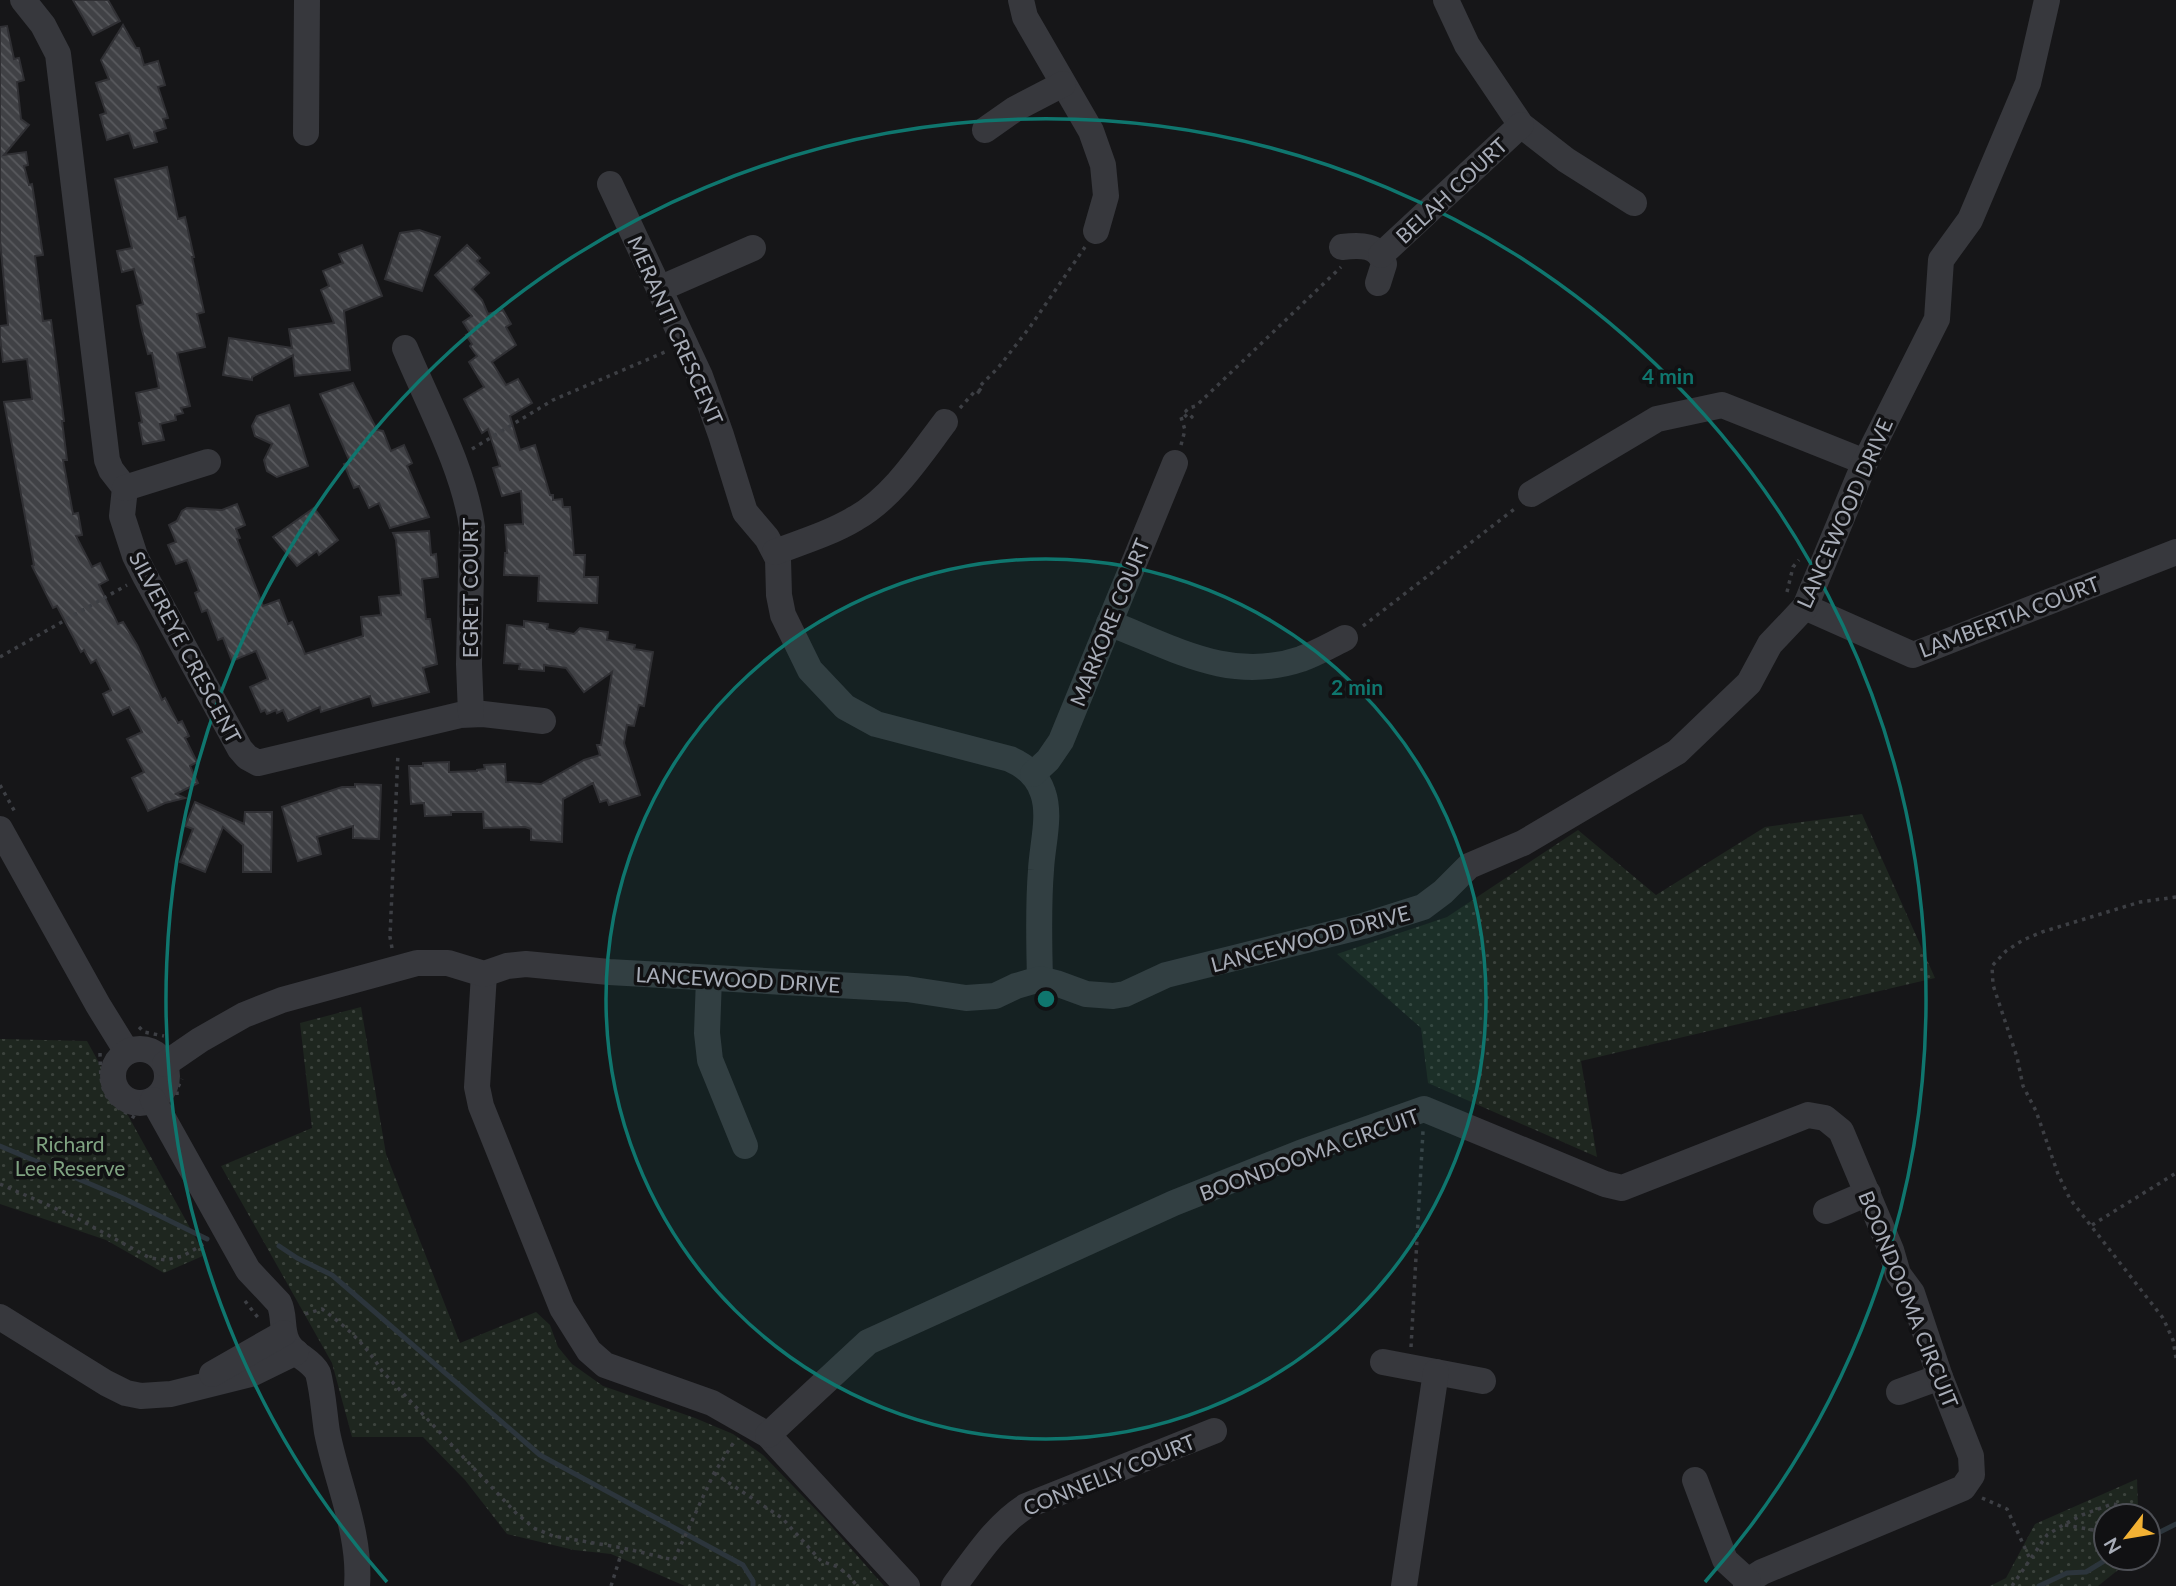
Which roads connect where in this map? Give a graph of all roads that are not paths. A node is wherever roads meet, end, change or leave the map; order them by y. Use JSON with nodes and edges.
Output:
{"nodes":[{"id":1,"x":23,"y":0,"type":"edge"},
{"id":2,"x":307,"y":0,"type":"edge"},
{"id":3,"x":1021,"y":0,"type":"edge"},
{"id":4,"x":1446,"y":0,"type":"edge"},
{"id":5,"x":2047,"y":0,"type":"edge"},
{"id":6,"x":1063,"y":84,"type":"junction"},
{"id":7,"x":1521,"y":125,"type":"junction"},
{"id":8,"x":985,"y":130,"type":"dead end"},
{"id":9,"x":306,"y":133,"type":"dead end"},
{"id":10,"x":610,"y":184,"type":"dead end"},
{"id":11,"x":1634,"y":203,"type":"dead end"},
{"id":12,"x":1096,"y":231,"type":"road end"},
{"id":13,"x":753,"y":247,"type":"dead end"},
{"id":14,"x":1342,"y":247,"type":"road end"},
{"id":15,"x":1381,"y":255,"type":"junction"},
{"id":16,"x":1378,"y":283,"type":"dead end"},
{"id":17,"x":659,"y":289,"type":"junction"},
{"id":18,"x":405,"y":348,"type":"dead end"},
{"id":19,"x":945,"y":422,"type":"road end"},
{"id":20,"x":208,"y":462,"type":"dead end"},
{"id":21,"x":1865,"y":462,"type":"junction"},
{"id":22,"x":1175,"y":463,"type":"road end"},
{"id":23,"x":125,"y":488,"type":"junction"},
{"id":24,"x":1531,"y":494,"type":"road end"},
{"id":25,"x":775,"y":552,"type":"junction"},
{"id":26,"x":2176,"y":552,"type":"edge"},
{"id":27,"x":1796,"y":605,"type":"junction"},
{"id":28,"x":1109,"y":623,"type":"junction"},
{"id":29,"x":1345,"y":638,"type":"road end"},
{"id":30,"x":471,"y":714,"type":"junction"},
{"id":31,"x":543,"y":721,"type":"dead end"},
{"id":32,"x":1033,"y":774,"type":"junction"},
{"id":33,"x":10,"y":825,"type":"edge"},
{"id":34,"x":484,"y":974,"type":"junction"},
{"id":35,"x":709,"y":978,"type":"junction"},
{"id":36,"x":1040,"y":979,"type":"junction"},
{"id":37,"x":127,"y":1052,"type":"junction"},
{"id":38,"x":173,"y":1071,"type":"junction"},
{"id":39,"x":158,"y":1108,"type":"junction"},
{"id":40,"x":745,"y":1146,"type":"dead end"},
{"id":41,"x":1868,"y":1193,"type":"junction"},
{"id":42,"x":1826,"y":1211,"type":"dead end"},
{"id":43,"x":0,"y":1317,"type":"edge"},
{"id":44,"x":282,"y":1337,"type":"junction"},
{"id":45,"x":1383,"y":1362,"type":"dead end"},
{"id":46,"x":1423,"y":1369,"type":"junction"},
{"id":47,"x":1940,"y":1377,"type":"junction"},
{"id":48,"x":1483,"y":1381,"type":"dead end"},
{"id":49,"x":1899,"y":1392,"type":"dead end"},
{"id":50,"x":757,"y":1429,"type":"junction"},
{"id":51,"x":1214,"y":1431,"type":"dead end"},
{"id":52,"x":1695,"y":1480,"type":"dead end"},
{"id":53,"x":1747,"y":1583,"type":"edge"},
{"id":54,"x":357,"y":1586,"type":"edge"},
{"id":55,"x":907,"y":1586,"type":"edge"},
{"id":56,"x":954,"y":1586,"type":"edge"},
{"id":57,"x":1404,"y":1586,"type":"edge"}],
"edges":[{"from":1,"to":23,"type":"street"},
{"from":2,"to":9,"type":"street"},
{"from":3,"to":6,"type":"street"},
{"from":4,"to":7,"type":"street"},
{"from":5,"to":21,"type":"street","name":"LANCEWOOD DRIVE"},
{"from":6,"to":8,"type":"street"},
{"from":6,"to":12,"type":"street"},
{"from":7,"to":11,"type":"street"},
{"from":7,"to":15,"type":"street","name":"BELAH COURT"},
{"from":10,"to":17,"type":"street","name":"MERANTI CRESCENT"},
{"from":13,"to":17,"type":"street"},
{"from":14,"to":15,"type":"street"},
{"from":15,"to":16,"type":"street"},
{"from":17,"to":25,"type":"street","name":"MERANTI CRESCENT"},
{"from":18,"to":30,"type":"street","name":"EGRET COURT"},
{"from":19,"to":25,"type":"street"},
{"from":20,"to":23,"type":"street"},
{"from":21,"to":24,"type":"street"},
{"from":21,"to":27,"type":"street","name":"LANCEWOOD DRIVE"},
{"from":22,"to":28,"type":"street","name":"MARKORE COURT"},
{"from":23,"to":30,"type":"street","name":"SILVEREYE CRESCENT"},
{"from":25,"to":32,"type":"street","name":"MERANTI CRESCENT"},
{"from":26,"to":27,"type":"street","name":"LAMBERTIA COURT"},
{"from":27,"to":36,"type":"street","name":"LANCEWOOD DRIVE"},
{"from":28,"to":29,"type":"street"},
{"from":28,"to":32,"type":"street","name":"MARKORE COURT"},
{"from":30,"to":31,"type":"street","name":"SILVEREYE CRESCENT"},
{"from":32,"to":36,"type":"street"},
{"from":33,"to":37,"type":"street"},
{"from":34,"to":35,"type":"street","name":"LANCEWOOD DRIVE"},
{"from":34,"to":38,"type":"street"},
{"from":34,"to":50,"type":"street"},
{"from":35,"to":36,"type":"street","name":"LANCEWOOD DRIVE"},
{"from":35,"to":40,"type":"street"},
{"from":37,"to":38,"type":"street"},
{"from":37,"to":39,"type":"street"},
{"from":38,"to":39,"type":"street"},
{"from":39,"to":44,"type":"street"},
{"from":41,"to":42,"type":"street"},
{"from":41,"to":47,"type":"street","name":"BOONDOOMA CIRCUIT"},
{"from":41,"to":50,"type":"street","name":"BOONDOOMA CIRCUIT"},
{"from":43,"to":44,"type":"street"},
{"from":44,"to":54,"type":"street"},
{"from":45,"to":46,"type":"street"},
{"from":46,"to":48,"type":"street"},
{"from":46,"to":57,"type":"street"},
{"from":47,"to":49,"type":"street"},
{"from":47,"to":53,"type":"street","name":"BOONDOOMA CIRCUIT"},
{"from":50,"to":55,"type":"street"},
{"from":51,"to":56,"type":"street","name":"CONNELLY COURT"},
{"from":52,"to":53,"type":"street"}]}
